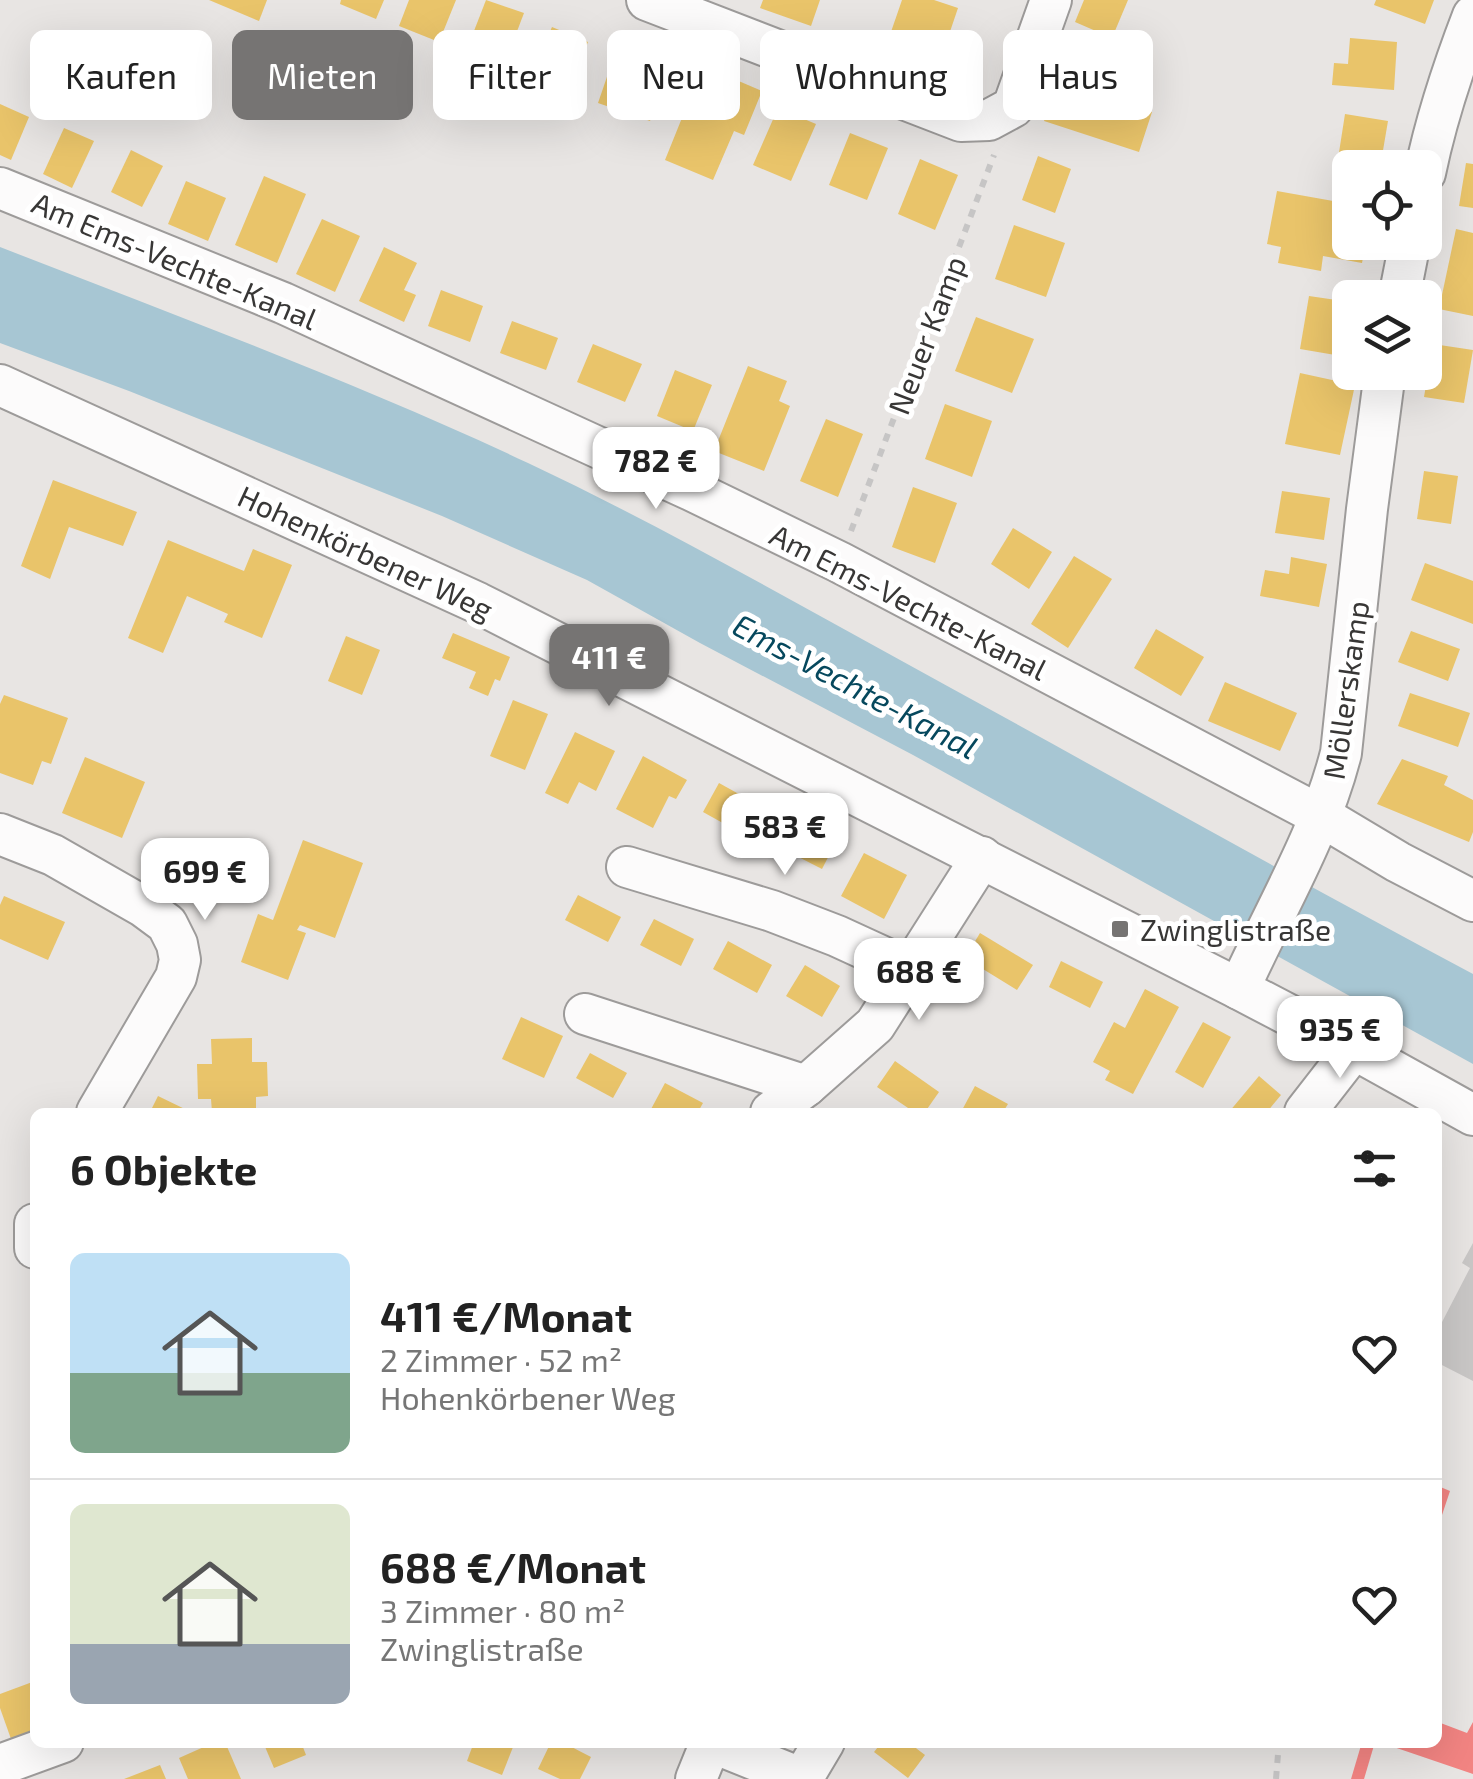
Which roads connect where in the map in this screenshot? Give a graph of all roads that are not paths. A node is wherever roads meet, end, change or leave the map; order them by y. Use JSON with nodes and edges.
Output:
{"nodes":[{"id":1,"x":647,"y":0,"type":"edge"},
{"id":2,"x":1051,"y":0,"type":"edge"},
{"id":3,"x":708,"y":10,"type":"edge"},
{"id":4,"x":1473,"y":16,"type":"edge"},
{"id":5,"x":1430,"y":150,"type":"edge"},
{"id":6,"x":0,"y":188,"type":"edge"},
{"id":7,"x":0,"y":385,"type":"edge"},
{"id":8,"x":1384,"y":390,"type":"edge"},
{"id":9,"x":1321,"y":816,"type":"junction"},
{"id":10,"x":0,"y":834,"type":"edge"},
{"id":11,"x":982,"y":857,"type":"junction"},
{"id":12,"x":627,"y":867,"type":"dead end"},
{"id":13,"x":1473,"y":901,"type":"edge"},
{"id":14,"x":912,"y":970,"type":"junction"},
{"id":15,"x":1246,"y":974,"type":"junction"},
{"id":16,"x":586,"y":1014,"type":"dead end"},
{"id":17,"x":1354,"y":1048,"type":"junction"},
{"id":18,"x":806,"y":1086,"type":"junction"},
{"id":19,"x":99,"y":1108,"type":"edge"},
{"id":20,"x":776,"y":1108,"type":"edge"},
{"id":21,"x":1308,"y":1108,"type":"edge"},
{"id":22,"x":1473,"y":1115,"type":"edge"},
{"id":23,"x":47,"y":1748,"type":"edge"},
{"id":24,"x":709,"y":1748,"type":"edge"},
{"id":25,"x":726,"y":1748,"type":"edge"},
{"id":26,"x":821,"y":1748,"type":"edge"},
{"id":27,"x":0,"y":1766,"type":"edge"},
{"id":28,"x":696,"y":1779,"type":"edge"},
{"id":29,"x":803,"y":1779,"type":"edge"}],
"edges":[{"from":1,"to":3,"type":"street"},
{"from":2,"to":3,"type":"street"},
{"from":4,"to":5,"type":"street"},
{"from":6,"to":9,"type":"street","name":"Am Ems-Vechte-Kanal"},
{"from":7,"to":11,"type":"street","name":"Hohenkörbener Weg"},
{"from":8,"to":9,"type":"street","name":"Möllerskamp"},
{"from":9,"to":13,"type":"street","name":"Am Ems-Vechte-Kanal"},
{"from":9,"to":15,"type":"street","name":"Möllerskamp"},
{"from":10,"to":19,"type":"street"},
{"from":11,"to":14,"type":"street"},
{"from":11,"to":15,"type":"street","name":"Hohenkörbener Weg"},
{"from":12,"to":14,"type":"street"},
{"from":14,"to":18,"type":"street"},
{"from":15,"to":17,"type":"street","name":"Hohenkörbener Weg"},
{"from":16,"to":18,"type":"street"},
{"from":17,"to":21,"type":"street"},
{"from":17,"to":22,"type":"street","name":"Hohenkörbener Weg"},
{"from":18,"to":20,"type":"street"},
{"from":23,"to":27,"type":"street"},
{"from":24,"to":28,"type":"street"},
{"from":25,"to":29,"type":"street"},
{"from":26,"to":29,"type":"street"}]}
